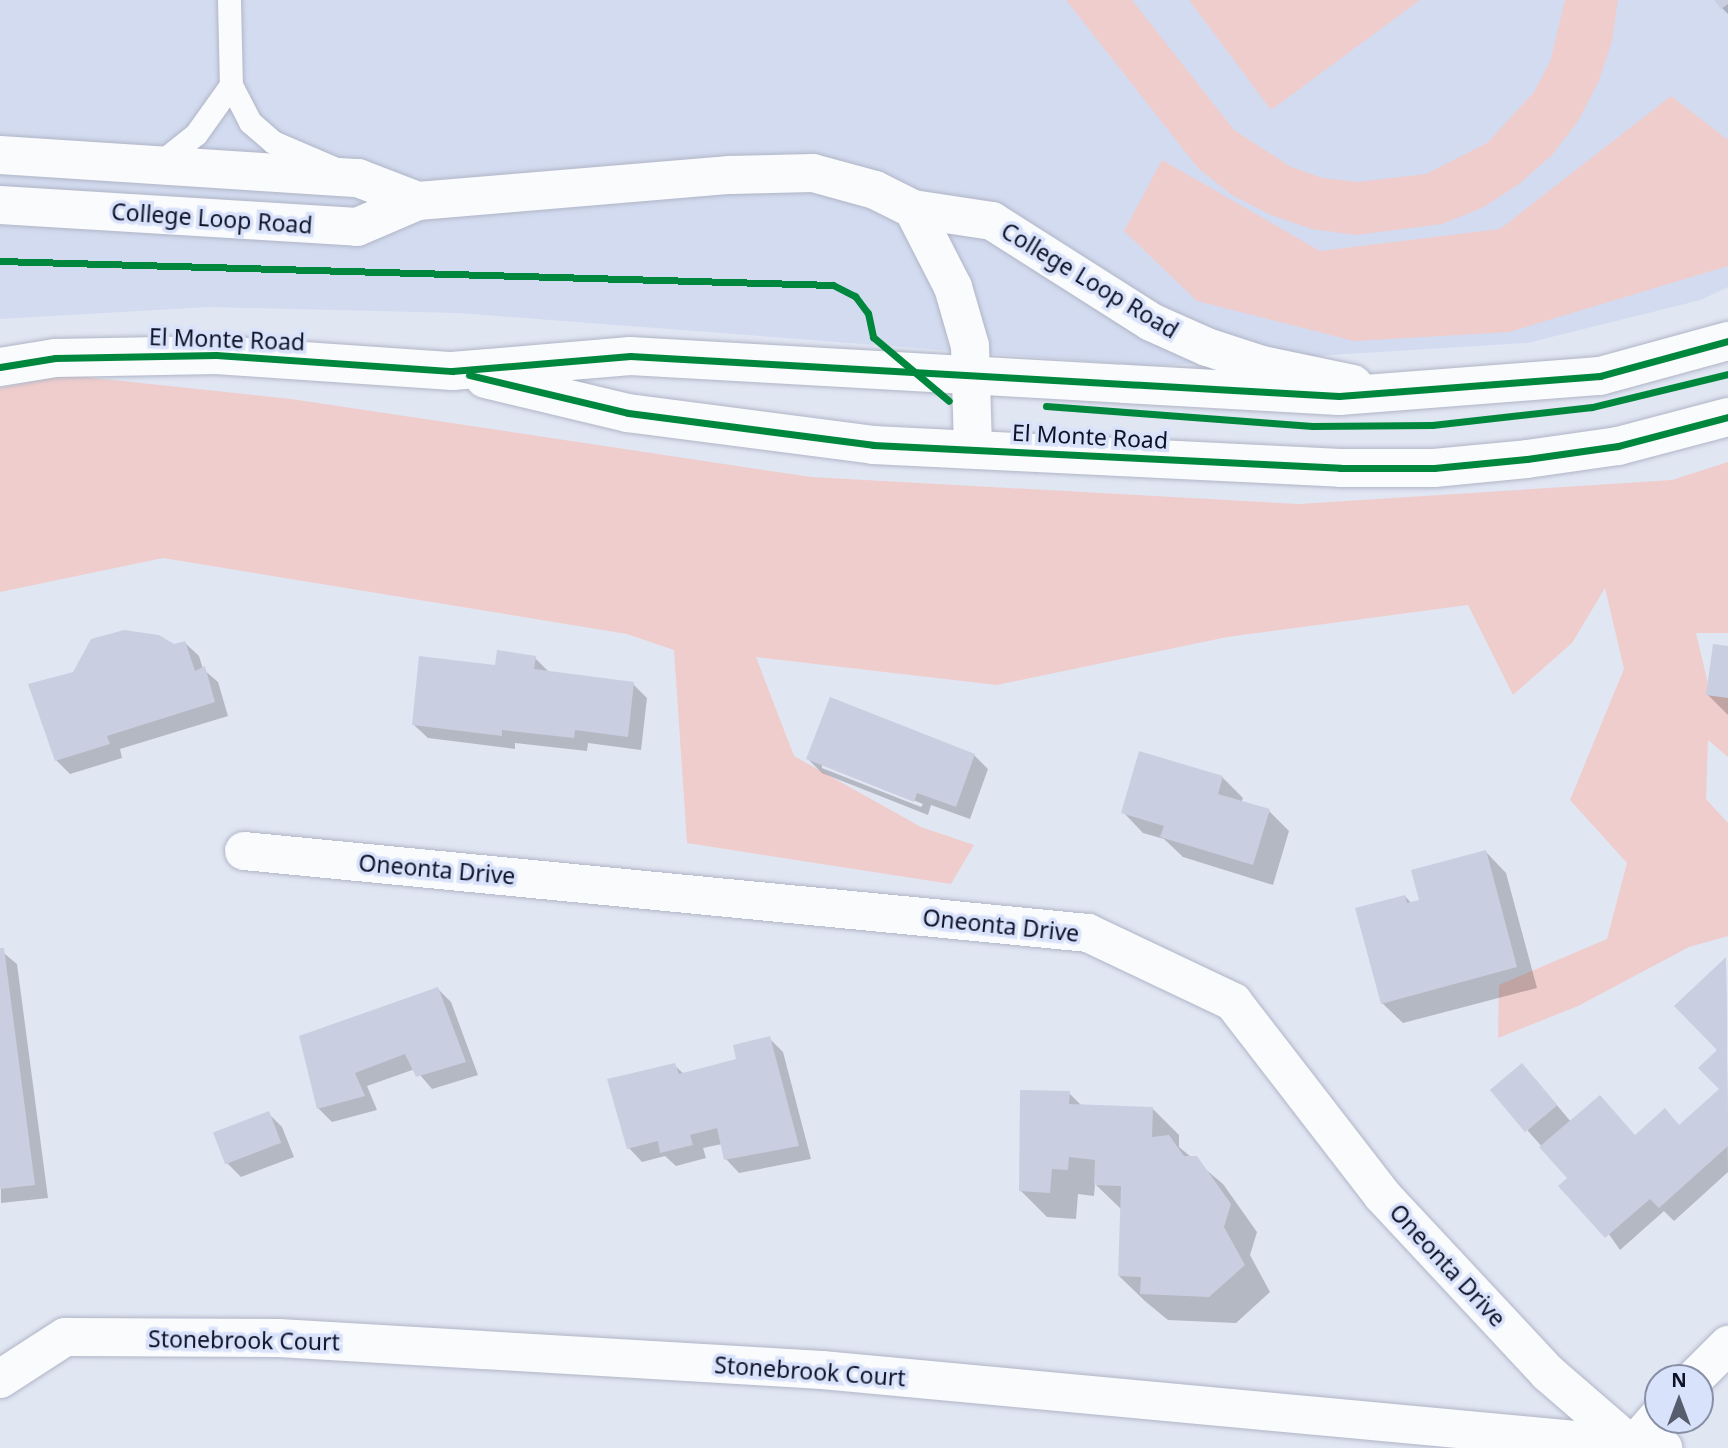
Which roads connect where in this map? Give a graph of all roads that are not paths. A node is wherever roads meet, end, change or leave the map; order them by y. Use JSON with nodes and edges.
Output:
{"nodes":[{"id":1,"x":229,"y":0,"type":"edge"},
{"id":2,"x":231,"y":85,"type":"junction"},
{"id":3,"x":0,"y":155,"type":"edge"},
{"id":4,"x":155,"y":167,"type":"junction"},
{"id":5,"x":358,"y":178,"type":"junction"},
{"id":6,"x":418,"y":201,"type":"junction"},
{"id":7,"x":0,"y":205,"type":"edge"},
{"id":8,"x":914,"y":209,"type":"junction"},
{"id":9,"x":1728,"y":341,"type":"edge"},
{"id":10,"x":0,"y":367,"type":"edge"},
{"id":11,"x":452,"y":371,"type":"junction"},
{"id":12,"x":974,"y":373,"type":"junction"},
{"id":13,"x":1471,"y":389,"type":"junction"},
{"id":14,"x":1728,"y":417,"type":"edge"},
{"id":15,"x":973,"y":449,"type":"junction"},
{"id":16,"x":244,"y":851,"type":"dead end"},
{"id":17,"x":1728,"y":1345,"type":"edge"},
{"id":18,"x":1709,"y":1364,"type":"edge"},
{"id":19,"x":0,"y":1380,"type":"edge"},
{"id":20,"x":1642,"y":1447,"type":"edge"}],
"edges":[{"from":1,"to":2,"type":"lane"},
{"from":2,"to":4,"type":"lane"},
{"from":2,"to":5,"type":"lane"},
{"from":3,"to":4,"type":"street","name":"College Loop Road"},
{"from":4,"to":5,"type":"street","name":"College Loop Road"},
{"from":5,"to":6,"type":"street","name":"College Loop Road"},
{"from":6,"to":7,"type":"street","name":"College Loop Road"},
{"from":6,"to":8,"type":"street","name":"College Loop Road"},
{"from":8,"to":12,"type":"street"},
{"from":8,"to":13,"type":"street","name":"College Loop Road"},
{"from":9,"to":13,"type":"street","name":"El Monte Road"},
{"from":10,"to":11,"type":"street","name":"El Monte Road"},
{"from":11,"to":12,"type":"street","name":"El Monte Road"},
{"from":11,"to":15,"type":"street","name":"El Monte Road"},
{"from":12,"to":13,"type":"street","name":"El Monte Road"},
{"from":12,"to":15,"type":"street"},
{"from":14,"to":15,"type":"street","name":"El Monte Road"},
{"from":16,"to":20,"type":"street","name":"Oneonta Drive"},
{"from":17,"to":18,"type":"street"},
{"from":19,"to":20,"type":"street","name":"Stonebrook Court"}]}
